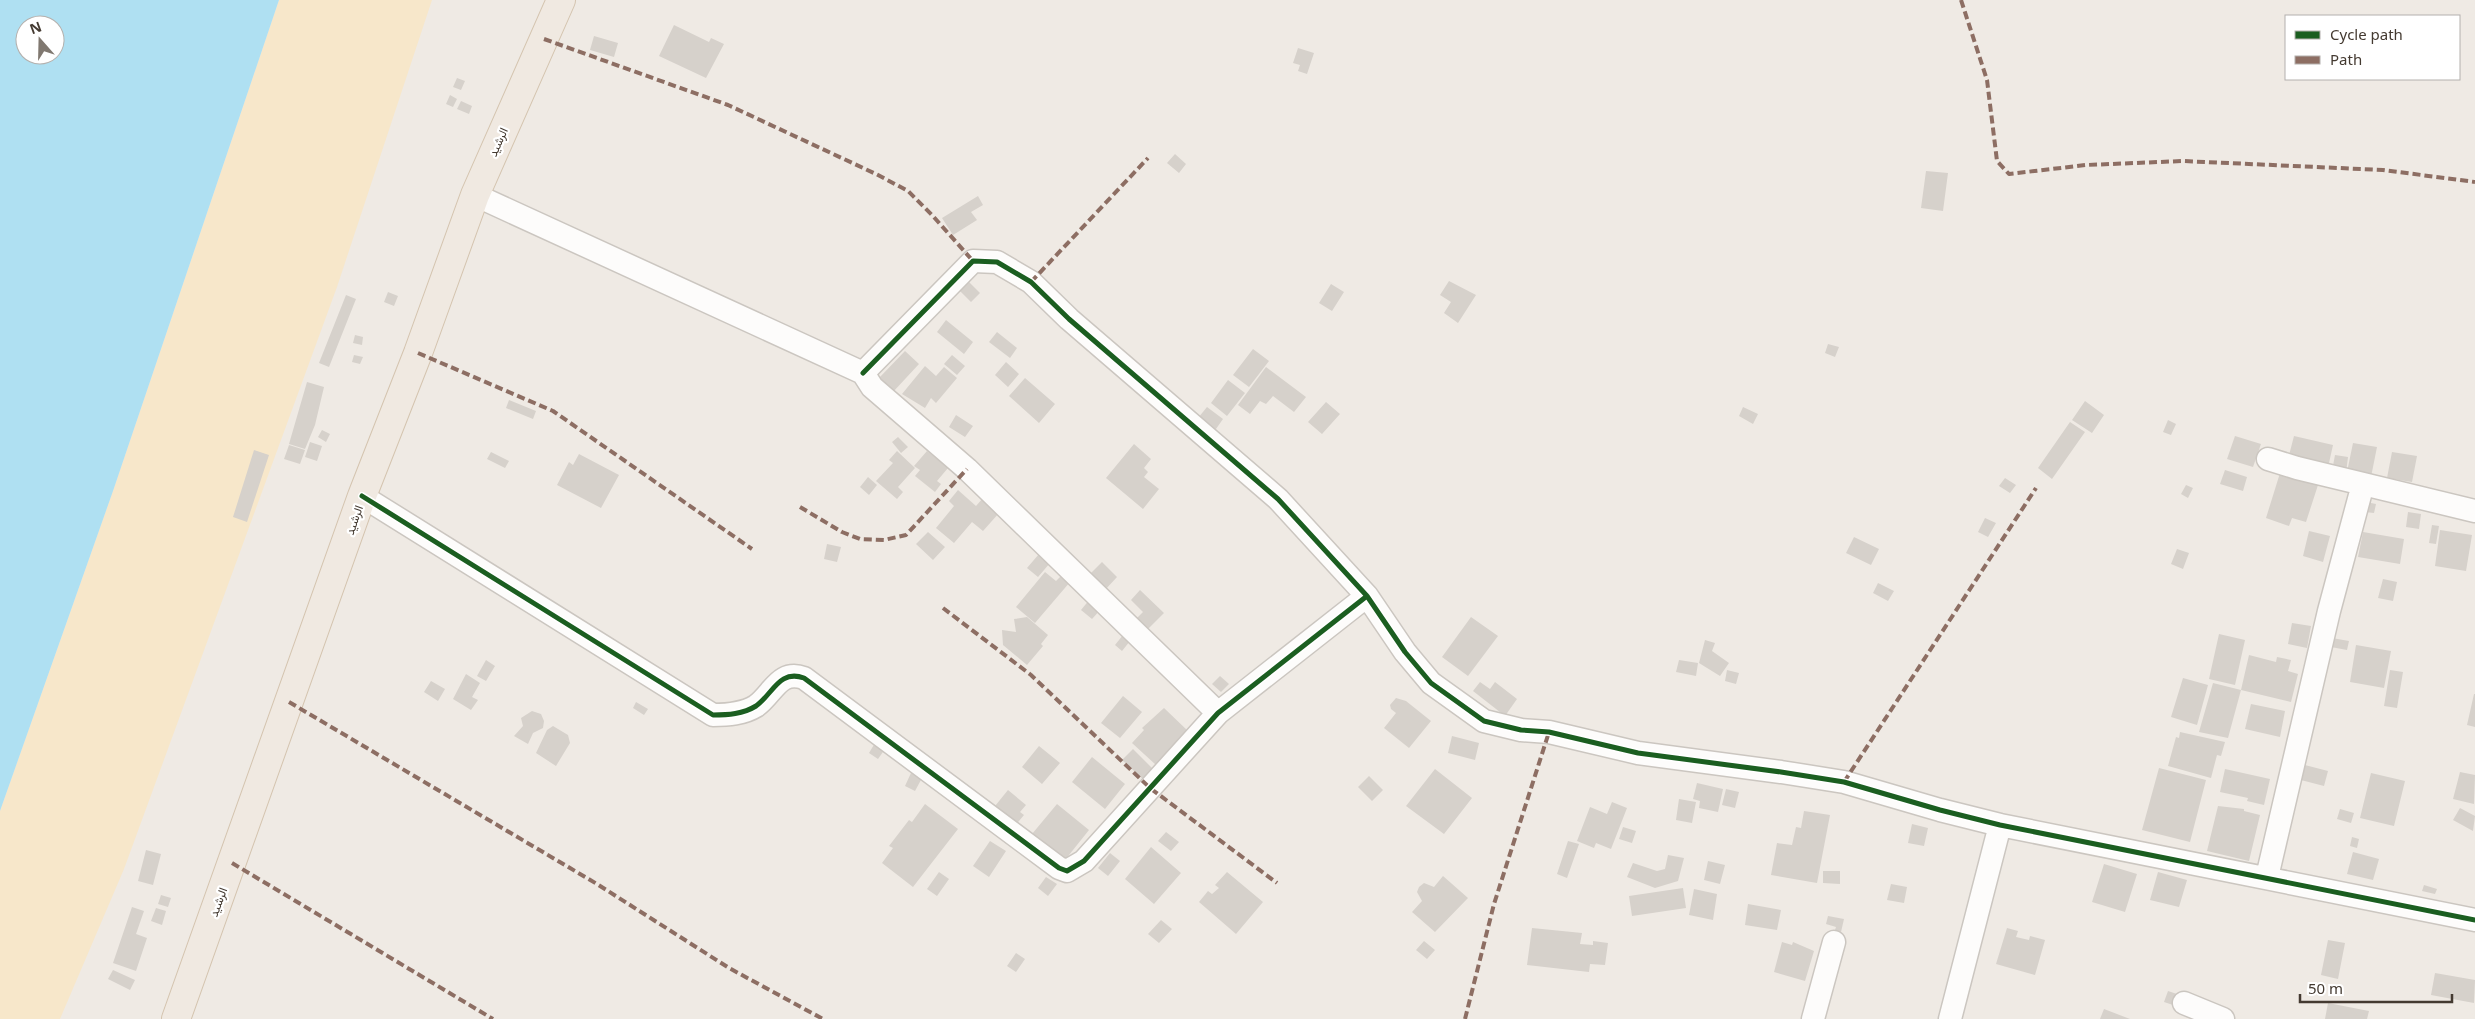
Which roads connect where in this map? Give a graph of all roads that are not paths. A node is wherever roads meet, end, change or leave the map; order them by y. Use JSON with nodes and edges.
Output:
{"nodes":[{"id":1,"x":561,"y":0,"type":"edge"},
{"id":2,"x":475,"y":195,"type":"junction"},
{"id":3,"x":863,"y":373,"type":"junction"},
{"id":4,"x":2268,"y":459,"type":"dead end"},
{"id":5,"x":2363,"y":484,"type":"junction"},
{"id":6,"x":362,"y":496,"type":"junction"},
{"id":7,"x":2475,"y":511,"type":"edge"},
{"id":8,"x":1367,"y":596,"type":"junction"},
{"id":9,"x":1218,"y":712,"type":"junction"},
{"id":10,"x":2000,"y":824,"type":"junction"},
{"id":11,"x":2267,"y":877,"type":"junction"},
{"id":12,"x":2475,"y":920,"type":"edge"},
{"id":13,"x":1834,"y":942,"type":"dead end"},
{"id":14,"x":2184,"y":1003,"type":"dead end"},
{"id":15,"x":176,"y":1019,"type":"edge"},
{"id":16,"x":1813,"y":1019,"type":"edge"},
{"id":17,"x":1950,"y":1019,"type":"edge"},
{"id":18,"x":2224,"y":1019,"type":"edge"}],
"edges":[{"from":1,"to":2,"type":"main road","name":"الرشيد"},
{"from":2,"to":3,"type":"street"},
{"from":2,"to":6,"type":"main road","name":"الرشيد"},
{"from":3,"to":8,"type":"street"},
{"from":3,"to":9,"type":"street"},
{"from":4,"to":5,"type":"street"},
{"from":5,"to":7,"type":"street"},
{"from":5,"to":11,"type":"street"},
{"from":6,"to":9,"type":"street"},
{"from":6,"to":15,"type":"main road","name":"الرشيد"},
{"from":8,"to":9,"type":"street"},
{"from":8,"to":10,"type":"street"},
{"from":10,"to":11,"type":"street"},
{"from":10,"to":17,"type":"street"},
{"from":11,"to":12,"type":"street"},
{"from":13,"to":16,"type":"street"},
{"from":14,"to":18,"type":"street"}]}
